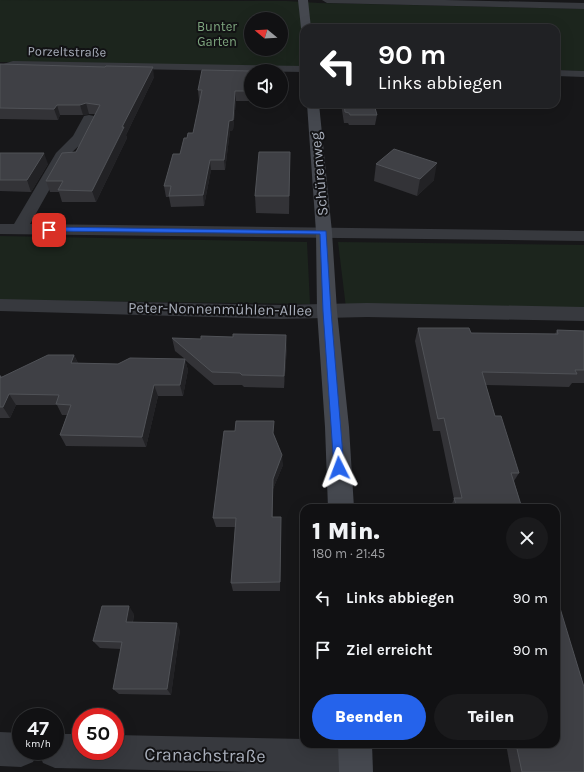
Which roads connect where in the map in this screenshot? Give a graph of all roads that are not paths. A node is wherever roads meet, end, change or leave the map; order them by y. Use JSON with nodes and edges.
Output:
{"nodes":[{"id":1,"x":303,"y":0,"type":"edge"},
{"id":2,"x":327,"y":0,"type":"edge"},
{"id":3,"x":584,"y":6,"type":"edge"},
{"id":4,"x":306,"y":24,"type":"edge"},
{"id":5,"x":300,"y":69,"type":"edge"},
{"id":6,"x":0,"y":71,"type":"edge"},
{"id":7,"x":560,"y":73,"type":"edge"},
{"id":8,"x":584,"y":74,"type":"edge"},
{"id":9,"x":313,"y":108,"type":"edge"},
{"id":10,"x":89,"y":119,"type":"dead end"},
{"id":11,"x":0,"y":229,"type":"edge"},
{"id":12,"x":19,"y":229,"type":"junction"},
{"id":13,"x":324,"y":232,"type":"junction"},
{"id":14,"x":584,"y":236,"type":"edge"},
{"id":15,"x":0,"y":305,"type":"edge"},
{"id":16,"x":327,"y":311,"type":"junction"},
{"id":17,"x":584,"y":314,"type":"edge"},
{"id":18,"x":341,"y":504,"type":"edge"},
{"id":19,"x":0,"y":749,"type":"edge"},
{"id":20,"x":12,"y":750,"type":"edge"},
{"id":21,"x":64,"y":751,"type":"edge"},
{"id":22,"x":356,"y":758,"type":"edge"}],
"edges":[{"from":1,"to":4,"type":"main road"},
{"from":2,"to":3,"type":"street"},
{"from":5,"to":6,"type":"street","name":"Porzeltstraße"},
{"from":7,"to":8,"type":"street"},
{"from":9,"to":13,"type":"main road","name":"Schürenweg"},
{"from":10,"to":12,"type":"street"},
{"from":11,"to":12,"type":"street"},
{"from":12,"to":13,"type":"street"},
{"from":13,"to":14,"type":"street"},
{"from":13,"to":16,"type":"main road","name":"Schürenweg"},
{"from":15,"to":16,"type":"street","name":"Peter-Nonnenmühlen-Allee"},
{"from":16,"to":17,"type":"street","name":"Peter-Nonnenmühlen-Allee"},
{"from":16,"to":18,"type":"main road","name":"Schürenweg"},
{"from":19,"to":20,"type":"street"},
{"from":21,"to":22,"type":"street","name":"Cranachstraße"}]}
